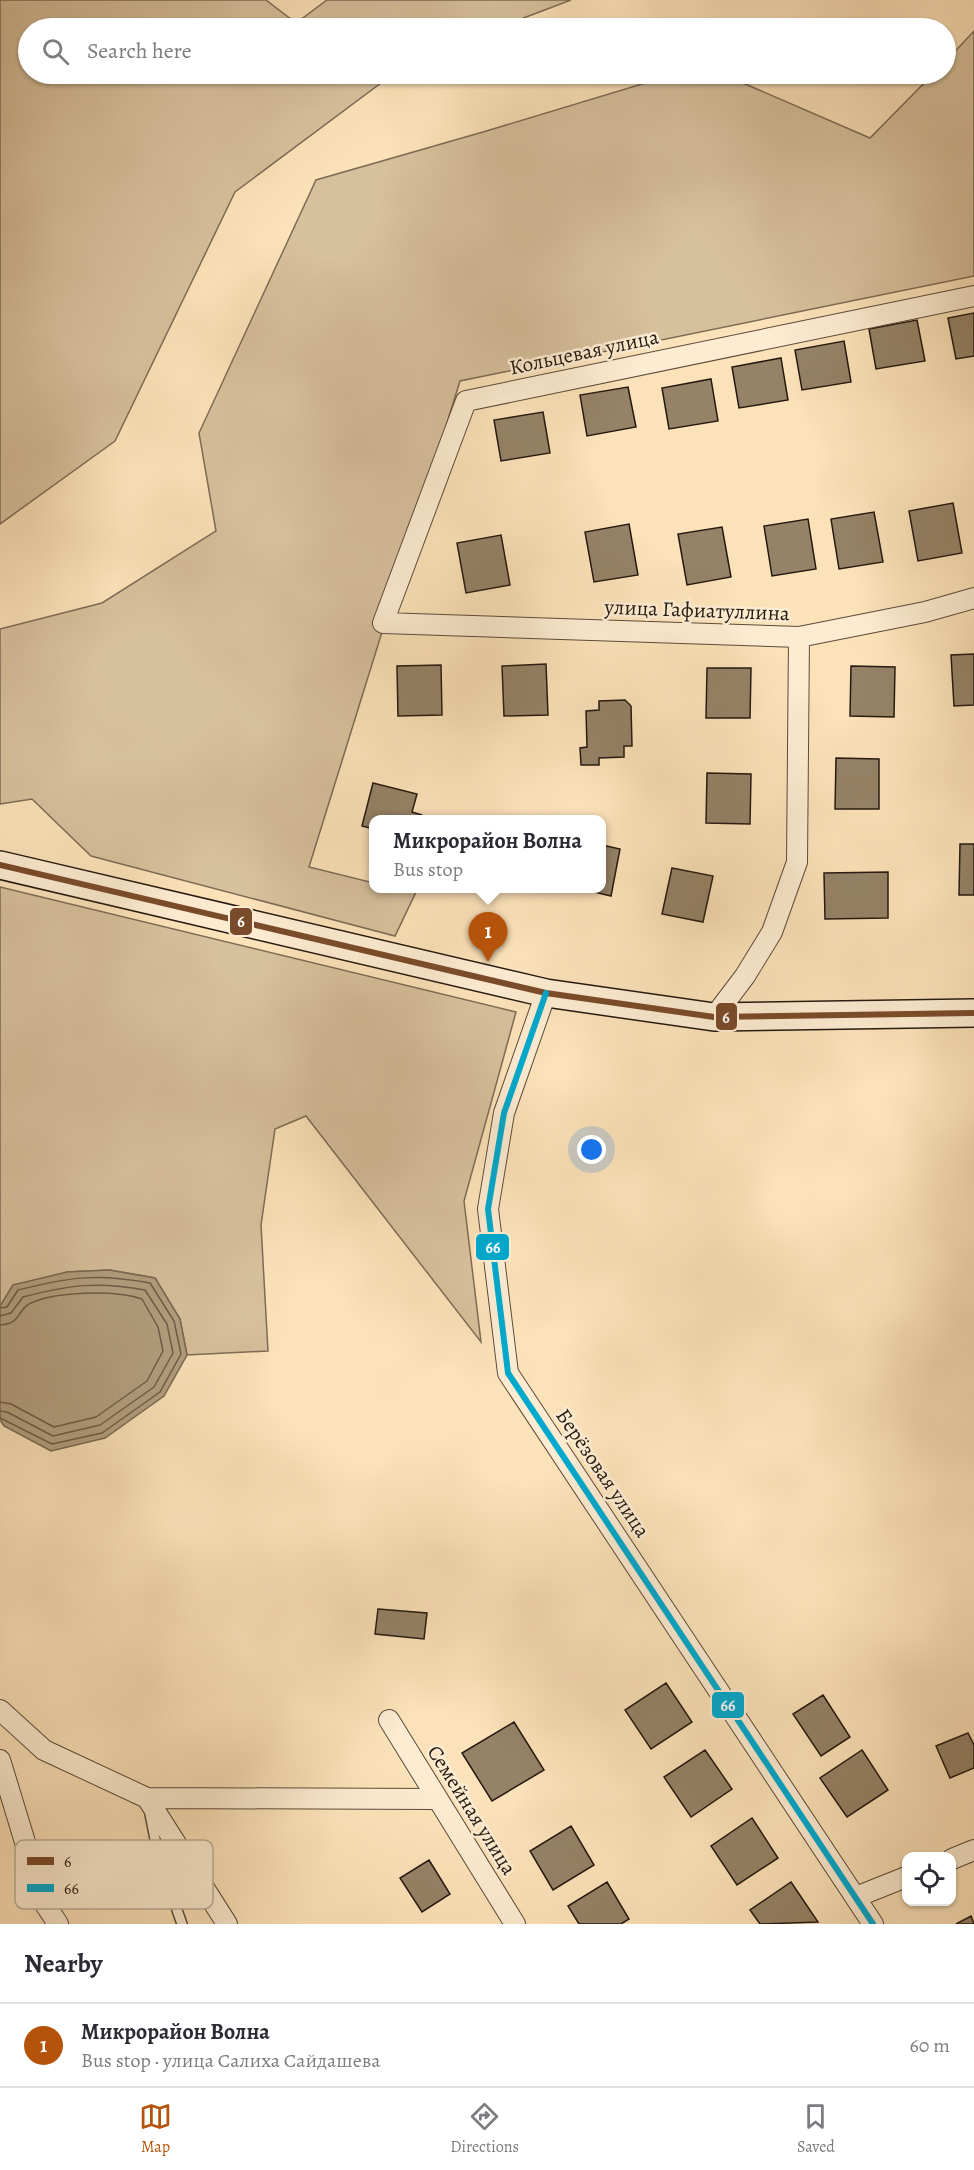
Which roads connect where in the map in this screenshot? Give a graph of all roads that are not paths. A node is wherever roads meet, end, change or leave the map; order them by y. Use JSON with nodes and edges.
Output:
{"nodes":[{"id":1,"x":974,"y":296,"type":"edge"},
{"id":2,"x":974,"y":598,"type":"edge"},
{"id":3,"x":414,"y":626,"type":"joint"},
{"id":4,"x":799,"y":637,"type":"junction"},
{"id":5,"x":0,"y":865,"type":"edge"},
{"id":6,"x":546,"y":993,"type":"junction"},
{"id":7,"x":974,"y":1013,"type":"edge"},
{"id":8,"x":714,"y":1017,"type":"junction"},
{"id":9,"x":0,"y":1710,"type":"edge"},
{"id":10,"x":389,"y":1720,"type":"dead end"},
{"id":11,"x":0,"y":1760,"type":"edge"},
{"id":12,"x":147,"y":1798,"type":"junction"},
{"id":13,"x":436,"y":1799,"type":"junction"},
{"id":14,"x":24,"y":1840,"type":"edge"},
{"id":15,"x":155,"y":1840,"type":"edge"},
{"id":16,"x":174,"y":1840,"type":"edge"},
{"id":17,"x":974,"y":1850,"type":"edge"},
{"id":18,"x":956,"y":1857,"type":"edge"},
{"id":19,"x":902,"y":1879,"type":"edge"},
{"id":20,"x":856,"y":1897,"type":"junction"},
{"id":21,"x":213,"y":1902,"type":"edge"},
{"id":22,"x":48,"y":1909,"type":"edge"},
{"id":23,"x":177,"y":1909,"type":"edge"},
{"id":24,"x":58,"y":1924,"type":"edge"},
{"id":25,"x":182,"y":1924,"type":"edge"},
{"id":26,"x":227,"y":1924,"type":"edge"},
{"id":27,"x":515,"y":1924,"type":"edge"},
{"id":28,"x":873,"y":1924,"type":"edge"}],
"edges":[{"from":1,"to":3,"type":"street","name":"Кольцевая улица"},
{"from":2,"to":4,"type":"street","name":"улица Гафиатуллина"},
{"from":3,"to":4,"type":"street","name":"улица Гафиатуллина"},
{"from":4,"to":8,"type":"street"},
{"from":5,"to":6,"type":"street"},
{"from":6,"to":8,"type":"street"},
{"from":6,"to":20,"type":"street","name":"Берёзовая улица"},
{"from":7,"to":8,"type":"street"},
{"from":9,"to":12,"type":"street"},
{"from":10,"to":13,"type":"street","name":"Семейная улица"},
{"from":11,"to":14,"type":"street"},
{"from":12,"to":13,"type":"street"},
{"from":12,"to":15,"type":"lane"},
{"from":12,"to":16,"type":"street"},
{"from":13,"to":27,"type":"street","name":"Семейная улица"},
{"from":17,"to":18,"type":"street"},
{"from":19,"to":20,"type":"street"},
{"from":20,"to":28,"type":"street","name":"Берёзовая улица"},
{"from":21,"to":26,"type":"street"},
{"from":22,"to":24,"type":"street"},
{"from":23,"to":25,"type":"lane"}]}
